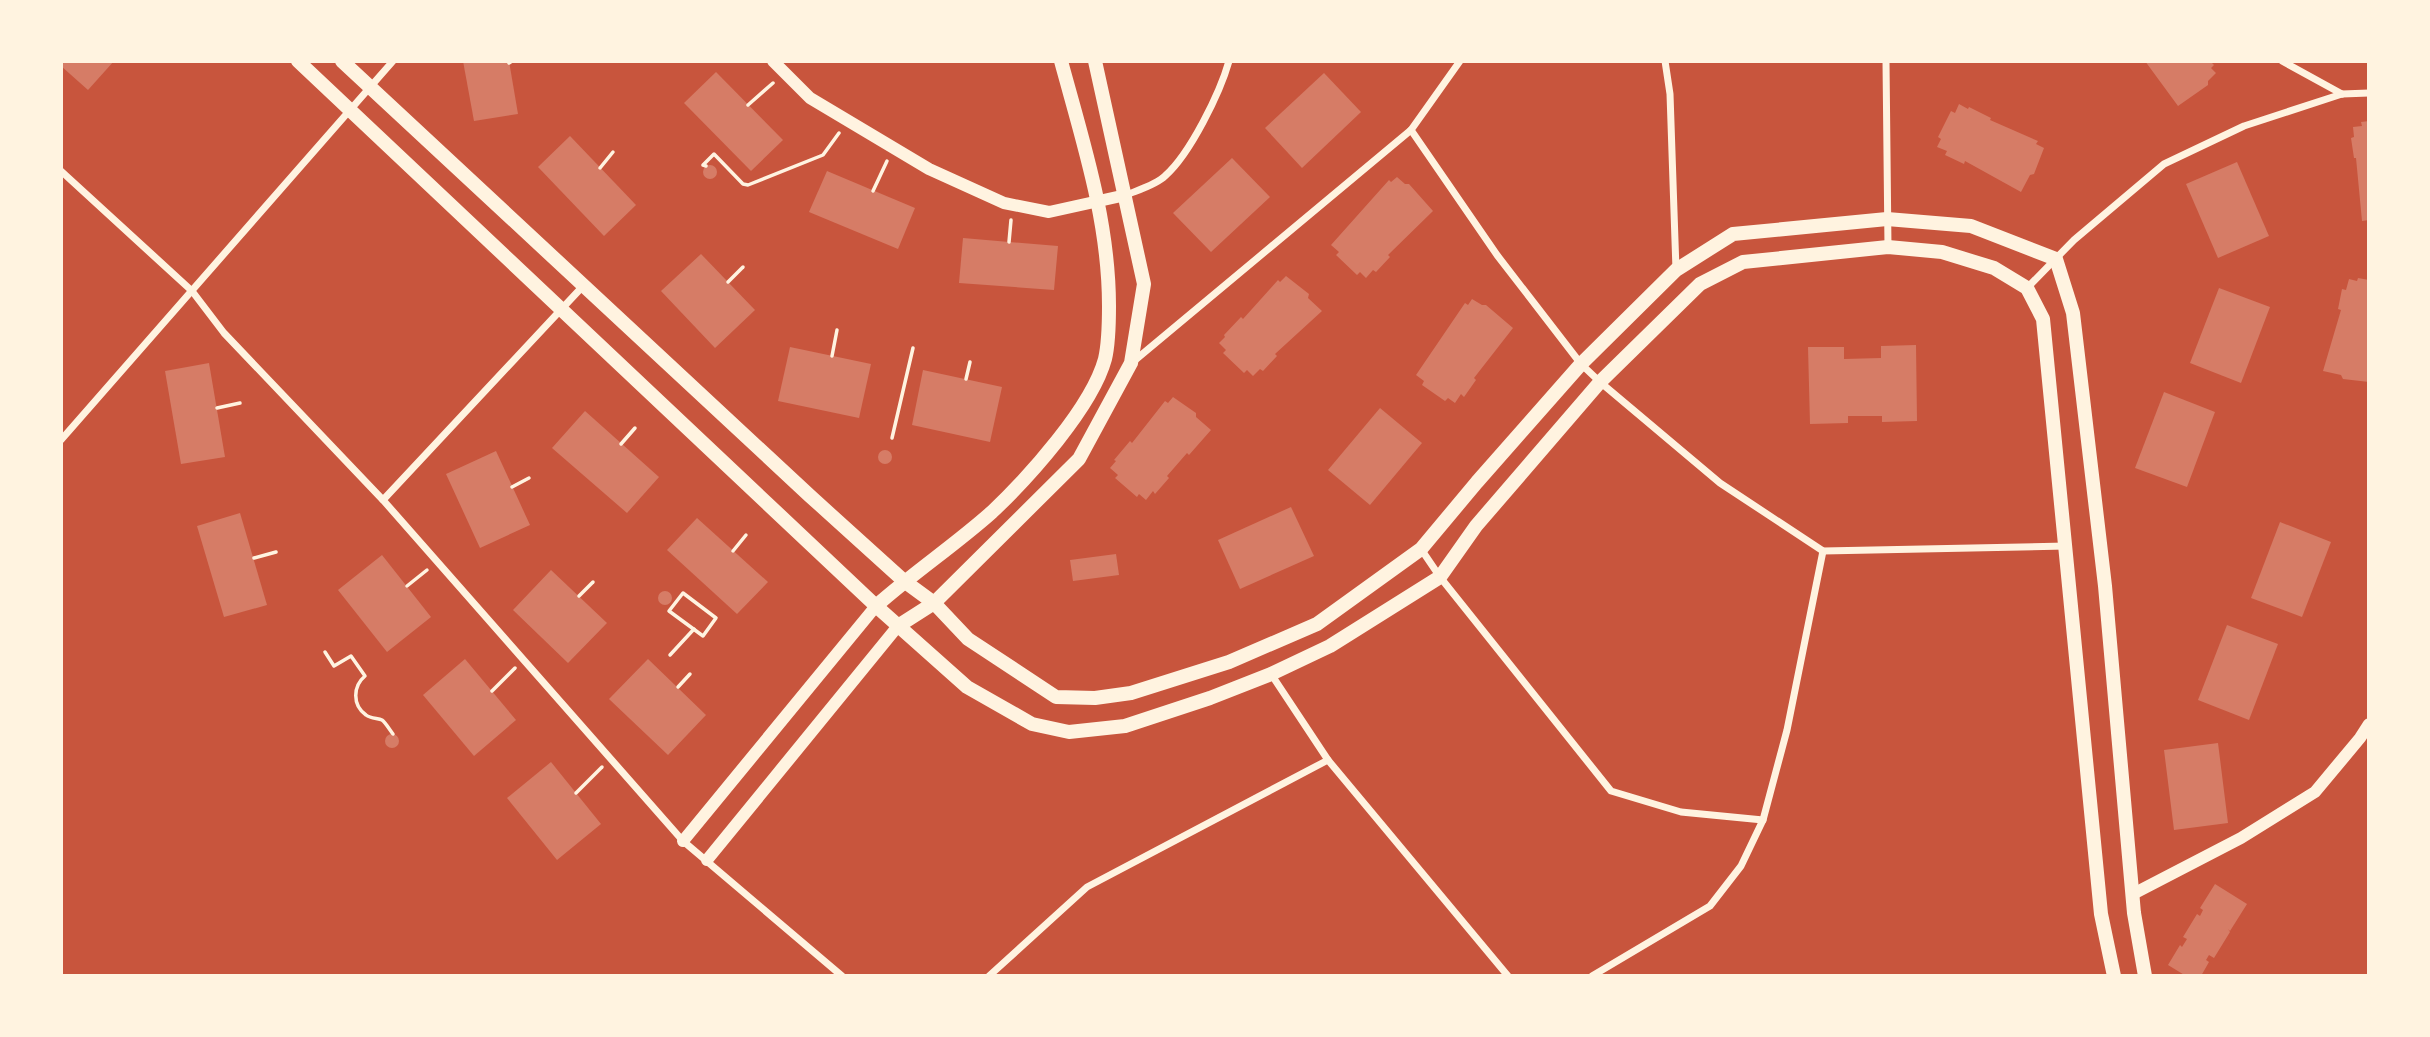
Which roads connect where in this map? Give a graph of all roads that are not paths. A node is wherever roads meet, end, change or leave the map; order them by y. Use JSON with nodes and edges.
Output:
{"nodes":[{"id":1,"x":298,"y":61,"type":"edge"},
{"id":2,"x":342,"y":61,"type":"edge"},
{"id":3,"x":393,"y":61,"type":"edge"},
{"id":4,"x":773,"y":61,"type":"edge"},
{"id":5,"x":1061,"y":61,"type":"edge"},
{"id":6,"x":1095,"y":61,"type":"edge"},
{"id":7,"x":1229,"y":61,"type":"edge"},
{"id":8,"x":1460,"y":61,"type":"edge"},
{"id":9,"x":1665,"y":61,"type":"edge"},
{"id":10,"x":1886,"y":61,"type":"edge"},
{"id":11,"x":2281,"y":61,"type":"edge"},
{"id":12,"x":370,"y":88,"type":"junction"},
{"id":13,"x":2369,"y":93,"type":"edge"},
{"id":14,"x":2342,"y":94,"type":"junction"},
{"id":15,"x":349,"y":111,"type":"junction"},
{"id":16,"x":1411,"y":130,"type":"junction"},
{"id":17,"x":61,"y":171,"type":"edge"},
{"id":18,"x":1126,"y":195,"type":"junction"},
{"id":19,"x":1100,"y":202,"type":"junction"},
{"id":20,"x":1887,"y":219,"type":"junction"},
{"id":21,"x":1888,"y":247,"type":"junction"},
{"id":22,"x":2056,"y":259,"type":"junction"},
{"id":23,"x":1676,"y":270,"type":"junction"},
{"id":24,"x":584,"y":285,"type":"junction"},
{"id":25,"x":2027,"y":288,"type":"junction"},
{"id":26,"x":192,"y":291,"type":"junction"},
{"id":27,"x":561,"y":309,"type":"junction"},
{"id":28,"x":1131,"y":363,"type":"junction"},
{"id":29,"x":1581,"y":363,"type":"junction"},
{"id":30,"x":1600,"y":382,"type":"junction"},
{"id":31,"x":61,"y":440,"type":"edge"},
{"id":32,"x":383,"y":500,"type":"junction"},
{"id":33,"x":2066,"y":547,"type":"junction"},
{"id":34,"x":1421,"y":549,"type":"junction"},
{"id":35,"x":1823,"y":551,"type":"junction"},
{"id":36,"x":1440,"y":577,"type":"junction"},
{"id":37,"x":904,"y":581,"type":"junction"},
{"id":38,"x":934,"y":603,"type":"junction"},
{"id":39,"x":876,"y":606,"type":"junction"},
{"id":40,"x":898,"y":625,"type":"junction"},
{"id":41,"x":1271,"y":674,"type":"junction"},
{"id":42,"x":2369,"y":724,"type":"edge"},
{"id":43,"x":1328,"y":760,"type":"junction"},
{"id":44,"x":1763,"y":820,"type":"junction"},
{"id":45,"x":683,"y":841,"type":"junction"},
{"id":46,"x":707,"y":860,"type":"junction"},
{"id":47,"x":2133,"y":894,"type":"junction"},
{"id":48,"x":842,"y":976,"type":"edge"},
{"id":49,"x":989,"y":976,"type":"edge"},
{"id":50,"x":1508,"y":976,"type":"edge"},
{"id":51,"x":1592,"y":976,"type":"edge"},
{"id":52,"x":2114,"y":976,"type":"edge"},
{"id":53,"x":2145,"y":976,"type":"edge"}],
"edges":[{"from":1,"to":15,"type":"main road"},
{"from":2,"to":12,"type":"main road"},
{"from":3,"to":12,"type":"street"},
{"from":4,"to":19,"type":"street"},
{"from":5,"to":19,"type":"main road"},
{"from":6,"to":18,"type":"main road"},
{"from":7,"to":18,"type":"street"},
{"from":8,"to":16,"type":"street"},
{"from":9,"to":23,"type":"street"},
{"from":10,"to":20,"type":"street"},
{"from":11,"to":14,"type":"street"},
{"from":12,"to":15,"type":"street"},
{"from":12,"to":24,"type":"main road"},
{"from":13,"to":14,"type":"street"},
{"from":14,"to":22,"type":"street"},
{"from":15,"to":26,"type":"street"},
{"from":15,"to":27,"type":"main road"},
{"from":16,"to":28,"type":"street"},
{"from":16,"to":29,"type":"street"},
{"from":17,"to":26,"type":"street"},
{"from":18,"to":19,"type":"street"},
{"from":18,"to":28,"type":"main road"},
{"from":19,"to":37,"type":"main road"},
{"from":20,"to":21,"type":"street"},
{"from":20,"to":22,"type":"main road"},
{"from":20,"to":23,"type":"main road"},
{"from":21,"to":25,"type":"main road"},
{"from":21,"to":30,"type":"main road"},
{"from":22,"to":25,"type":"street"},
{"from":22,"to":47,"type":"main road"},
{"from":23,"to":29,"type":"main road"},
{"from":24,"to":27,"type":"street"},
{"from":24,"to":37,"type":"main road"},
{"from":25,"to":33,"type":"main road"},
{"from":26,"to":31,"type":"street"},
{"from":26,"to":32,"type":"street"},
{"from":27,"to":32,"type":"street"},
{"from":27,"to":39,"type":"main road"},
{"from":28,"to":38,"type":"main road"},
{"from":29,"to":30,"type":"street"},
{"from":29,"to":34,"type":"main road"},
{"from":30,"to":35,"type":"street"},
{"from":30,"to":36,"type":"main road"},
{"from":32,"to":45,"type":"street"},
{"from":33,"to":35,"type":"street"},
{"from":33,"to":52,"type":"main road"},
{"from":34,"to":36,"type":"street"},
{"from":34,"to":38,"type":"main road"},
{"from":35,"to":44,"type":"street"},
{"from":36,"to":41,"type":"main road"},
{"from":36,"to":44,"type":"street"},
{"from":37,"to":38,"type":"main road"},
{"from":37,"to":39,"type":"main road"},
{"from":38,"to":40,"type":"main road"},
{"from":39,"to":40,"type":"main road"},
{"from":39,"to":45,"type":"street"},
{"from":40,"to":41,"type":"main road"},
{"from":40,"to":46,"type":"street"},
{"from":41,"to":43,"type":"street"},
{"from":42,"to":47,"type":"street"},
{"from":43,"to":49,"type":"street"},
{"from":43,"to":50,"type":"street"},
{"from":44,"to":51,"type":"street"},
{"from":45,"to":46,"type":"street"},
{"from":46,"to":48,"type":"street"},
{"from":47,"to":53,"type":"main road"}]}
